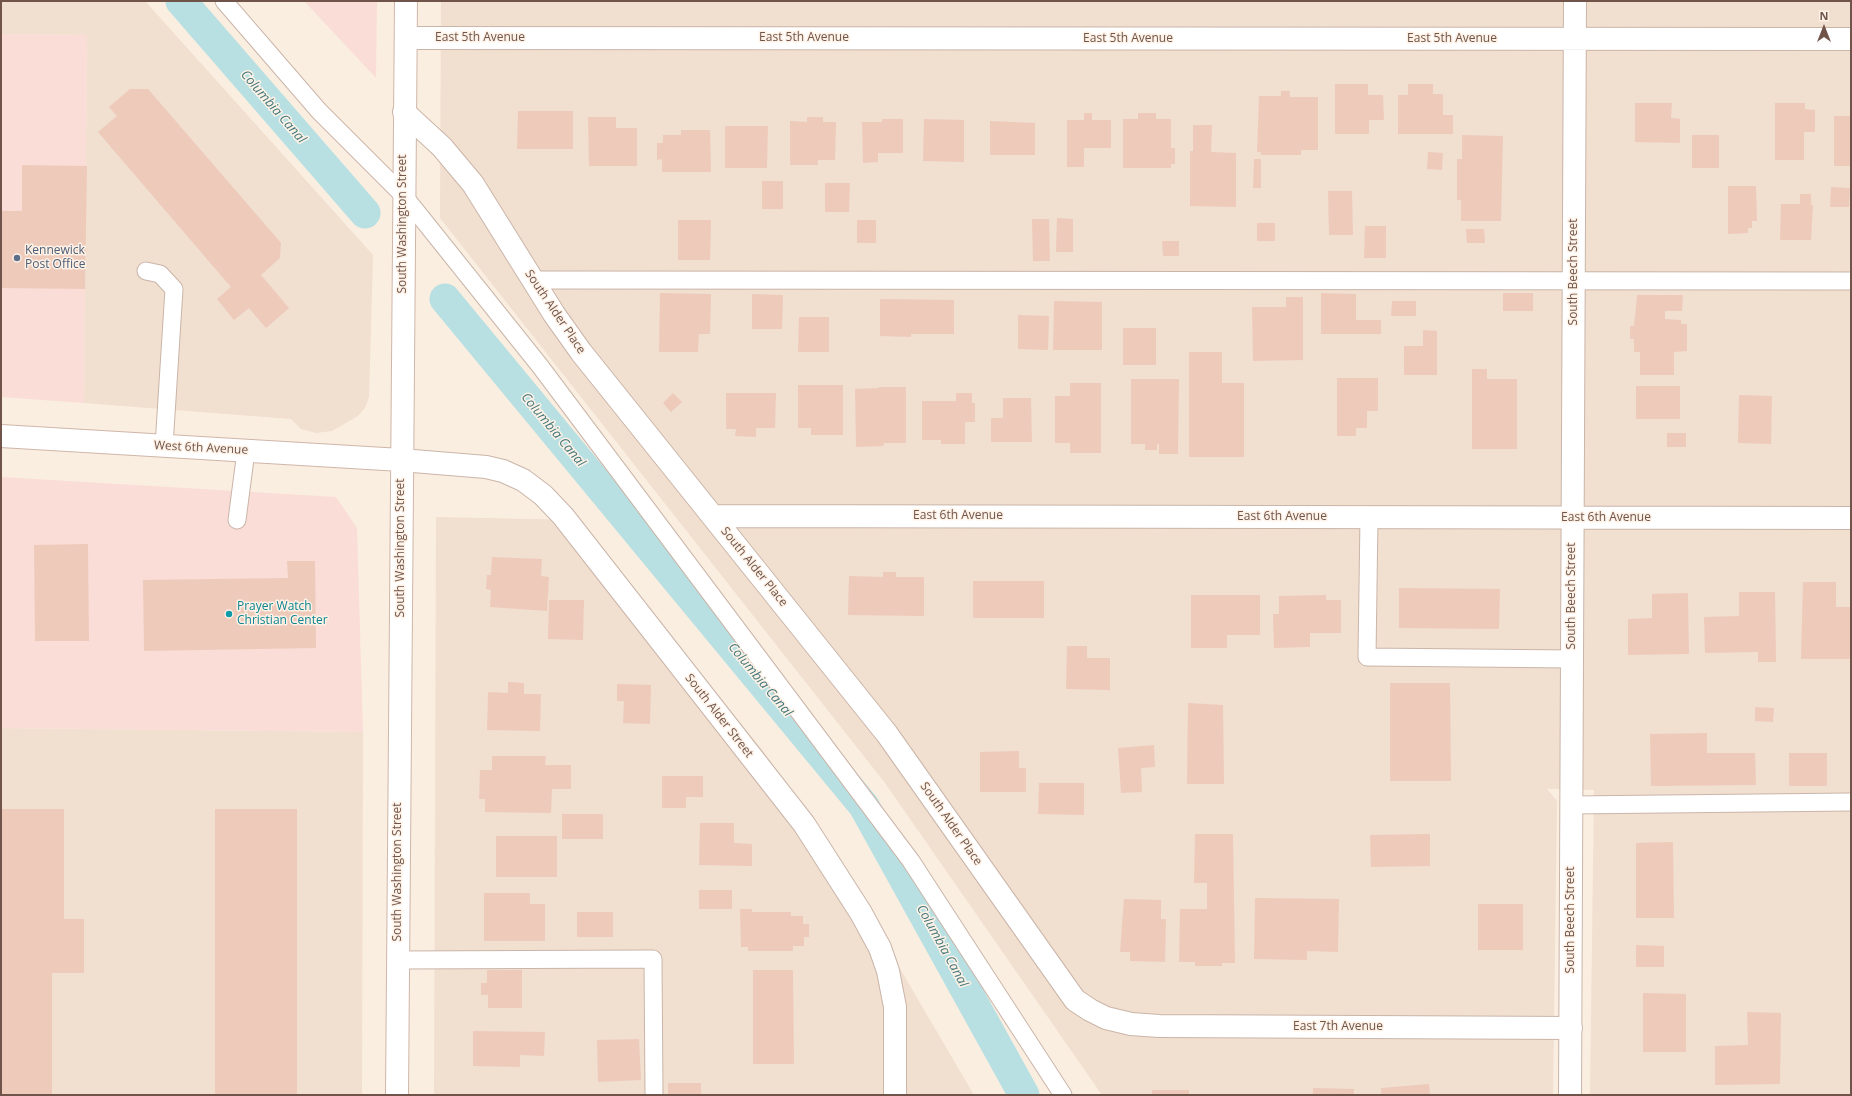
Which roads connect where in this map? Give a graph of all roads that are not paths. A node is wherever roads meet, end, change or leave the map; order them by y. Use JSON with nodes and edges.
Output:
{"nodes":[{"id":1,"x":224,"y":1,"type":"edge"},
{"id":2,"x":406,"y":1,"type":"edge"},
{"id":3,"x":1575,"y":1,"type":"edge"},
{"id":4,"x":406,"y":38,"type":"junction"},
{"id":5,"x":1575,"y":39,"type":"junction"},
{"id":6,"x":1851,"y":39,"type":"edge"},
{"id":7,"x":404,"y":112,"type":"junction"},
{"id":8,"x":404,"y":196,"type":"junction"},
{"id":9,"x":146,"y":271,"type":"dead end"},
{"id":10,"x":533,"y":280,"type":"junction"},
{"id":11,"x":1574,"y":280,"type":"junction"},
{"id":12,"x":1851,"y":281,"type":"edge"},
{"id":13,"x":1,"y":436,"type":"edge"},
{"id":14,"x":164,"y":446,"type":"junction"},
{"id":15,"x":246,"y":451,"type":"junction"},
{"id":16,"x":401,"y":460,"type":"junction"},
{"id":17,"x":713,"y":516,"type":"junction"},
{"id":18,"x":1369,"y":517,"type":"junction"},
{"id":19,"x":1573,"y":518,"type":"junction"},
{"id":20,"x":1851,"y":518,"type":"edge"},
{"id":21,"x":237,"y":520,"type":"dead end"},
{"id":22,"x":1572,"y":659,"type":"junction"},
{"id":23,"x":1851,"y":802,"type":"edge"},
{"id":24,"x":1571,"y":804,"type":"junction"},
{"id":25,"x":398,"y":960,"type":"junction"},
{"id":26,"x":1106,"y":1018,"type":"joint"},
{"id":27,"x":1571,"y":1028,"type":"junction"},
{"id":28,"x":397,"y":1095,"type":"edge"},
{"id":29,"x":654,"y":1095,"type":"edge"},
{"id":30,"x":895,"y":1095,"type":"edge"},
{"id":31,"x":1063,"y":1095,"type":"edge"},
{"id":32,"x":1570,"y":1095,"type":"edge"}],
"edges":[{"from":1,"to":8,"type":"lane"},
{"from":2,"to":4,"type":"street","name":"South Washington Street"},
{"from":3,"to":5,"type":"street","name":"South Beech Street"},
{"from":4,"to":5,"type":"street","name":"East 5th Avenue"},
{"from":4,"to":7,"type":"street","name":"South Washington Street"},
{"from":5,"to":6,"type":"street","name":"East 5th Avenue"},
{"from":5,"to":11,"type":"street","name":"South Beech Street"},
{"from":7,"to":8,"type":"street","name":"South Washington Street"},
{"from":7,"to":10,"type":"street","name":"South Alder Place"},
{"from":8,"to":16,"type":"street","name":"South Washington Street"},
{"from":8,"to":31,"type":"lane"},
{"from":9,"to":14,"type":"lane"},
{"from":10,"to":11,"type":"lane"},
{"from":10,"to":17,"type":"street","name":"South Alder Place"},
{"from":11,"to":12,"type":"lane"},
{"from":11,"to":19,"type":"street","name":"South Beech Street"},
{"from":13,"to":14,"type":"street","name":"West 6th Avenue"},
{"from":14,"to":15,"type":"street","name":"West 6th Avenue"},
{"from":15,"to":16,"type":"street","name":"West 6th Avenue"},
{"from":15,"to":21,"type":"lane"},
{"from":16,"to":25,"type":"street","name":"South Washington Street"},
{"from":16,"to":30,"type":"street","name":"South Alder Street"},
{"from":17,"to":18,"type":"street","name":"East 6th Avenue"},
{"from":17,"to":26,"type":"street","name":"South Alder Place"},
{"from":18,"to":19,"type":"street","name":"East 6th Avenue"},
{"from":18,"to":22,"type":"lane"},
{"from":19,"to":20,"type":"street","name":"East 6th Avenue"},
{"from":19,"to":22,"type":"street","name":"South Beech Street"},
{"from":22,"to":24,"type":"street","name":"South Beech Street"},
{"from":23,"to":24,"type":"lane"},
{"from":24,"to":27,"type":"street","name":"South Beech Street"},
{"from":25,"to":28,"type":"street","name":"South Washington Street"},
{"from":25,"to":29,"type":"lane"},
{"from":26,"to":27,"type":"street","name":"East 7th Avenue"},
{"from":27,"to":32,"type":"street","name":"South Beech Street"}]}
